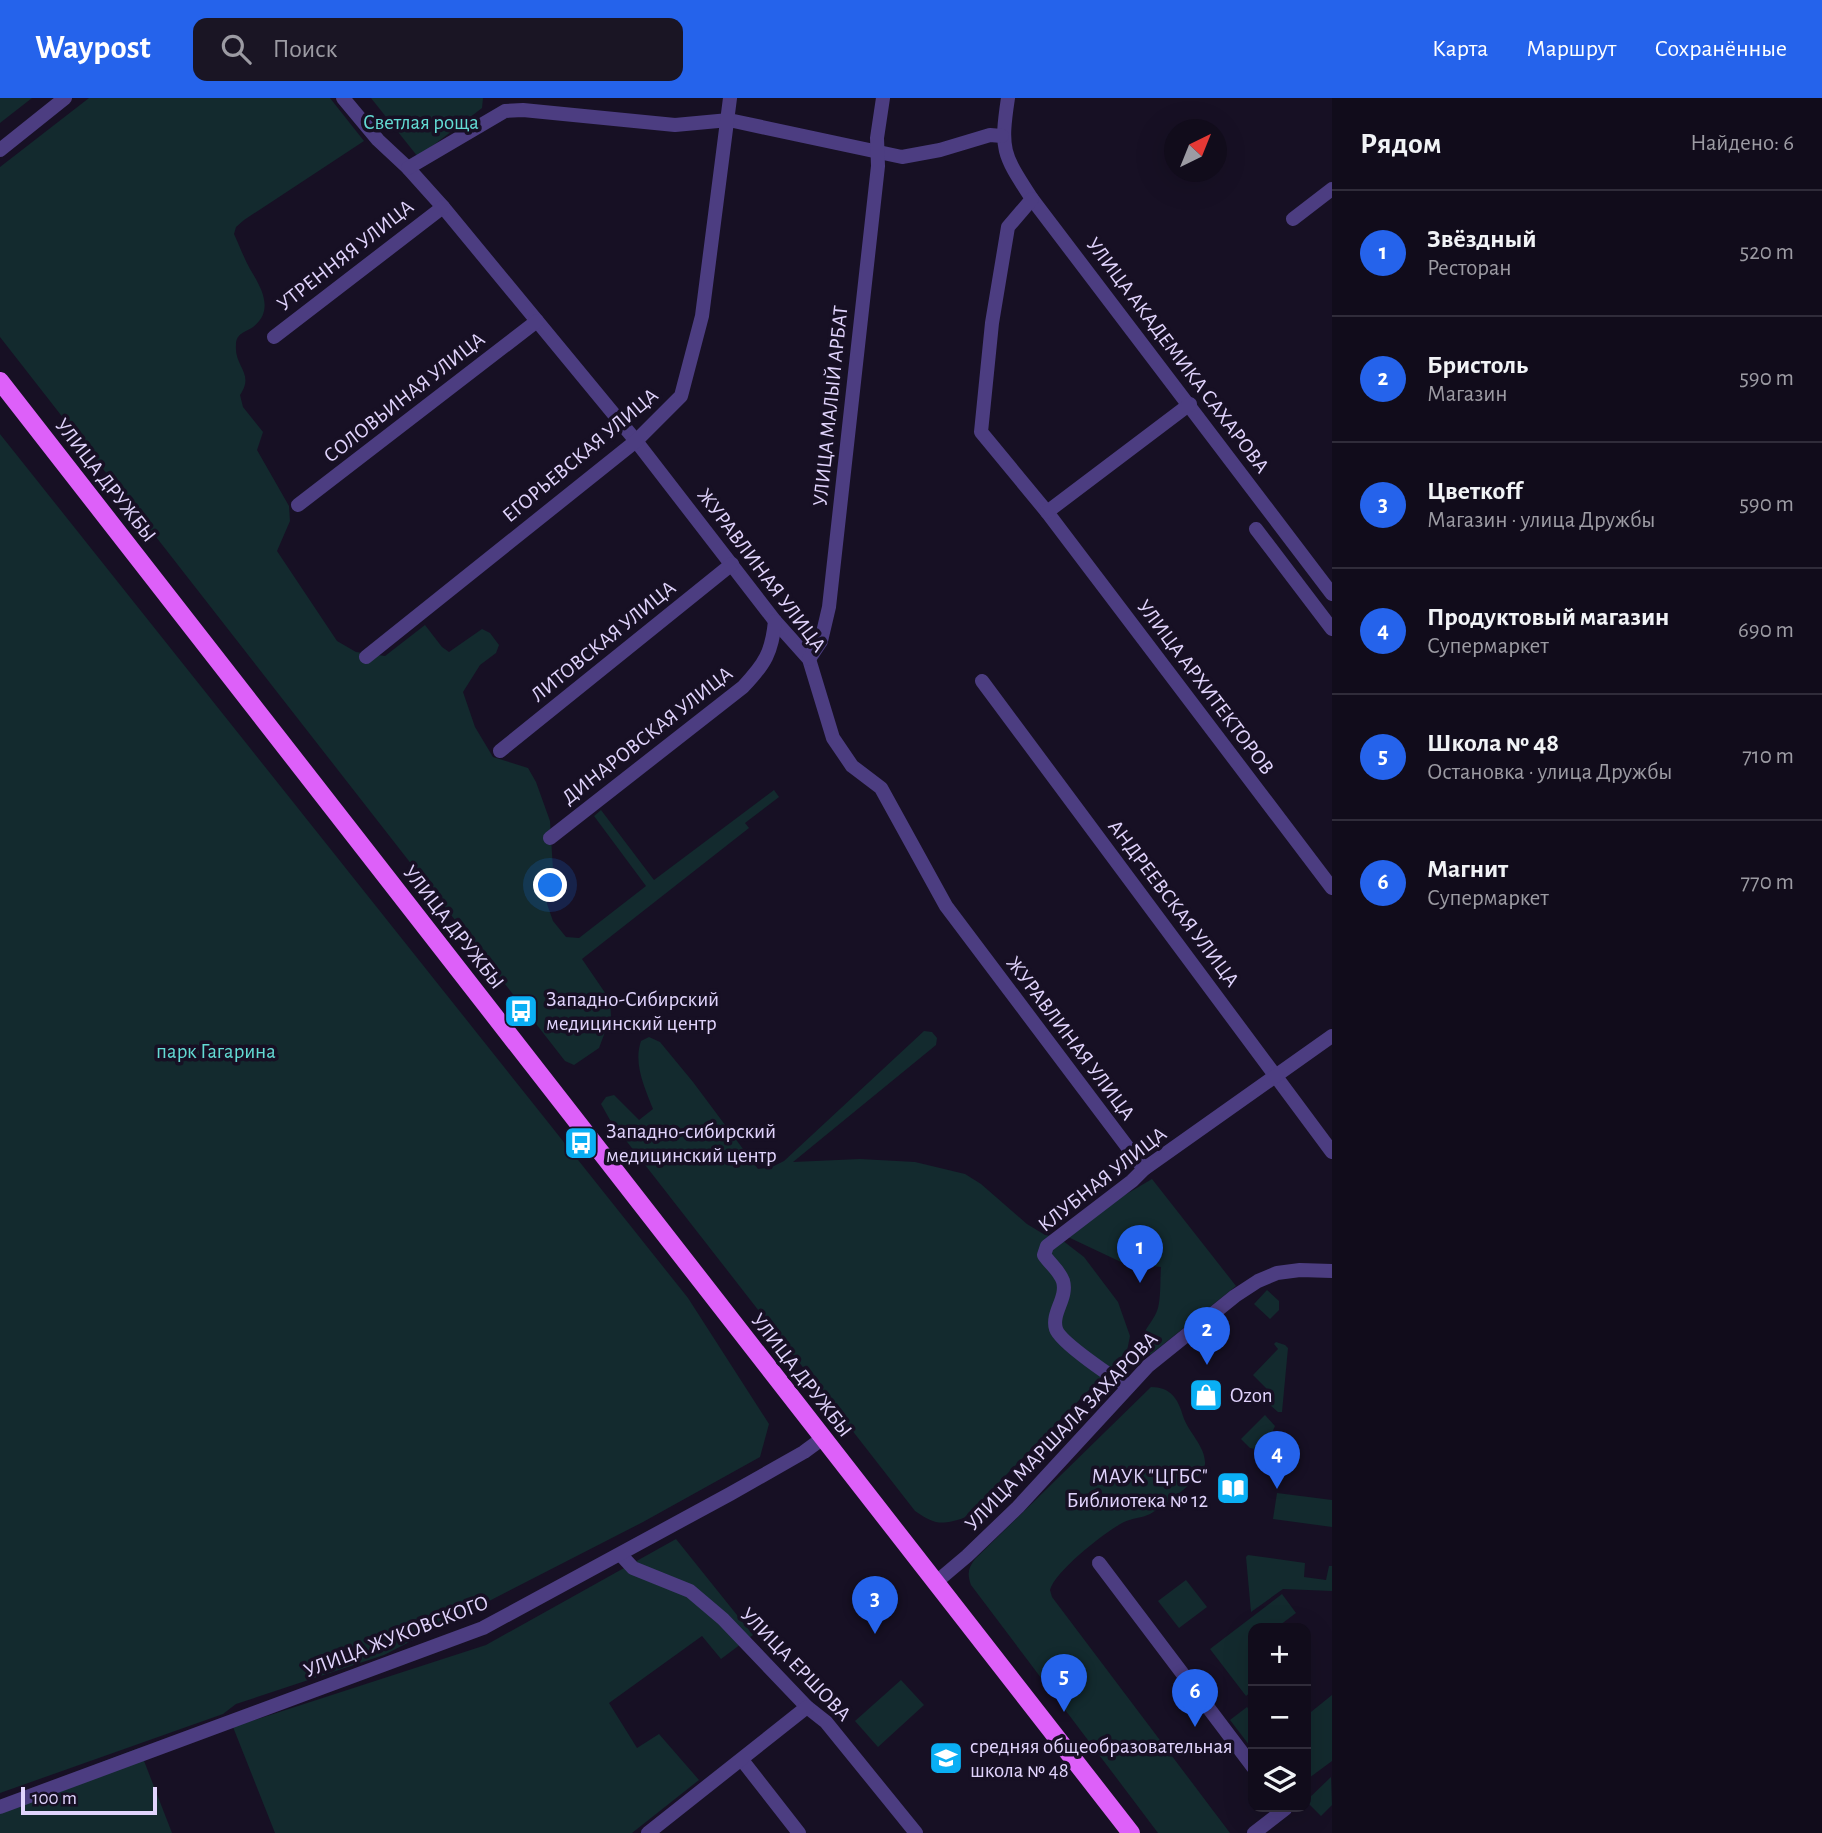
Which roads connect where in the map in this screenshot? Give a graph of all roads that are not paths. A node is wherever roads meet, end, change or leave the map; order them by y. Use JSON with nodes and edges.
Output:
{"nodes":[{"id":1,"x":65,"y":98,"type":"edge"},
{"id":2,"x":344,"y":98,"type":"edge"},
{"id":3,"x":730,"y":98,"type":"edge"},
{"id":4,"x":883,"y":98,"type":"edge"},
{"id":5,"x":1009,"y":98,"type":"edge"},
{"id":6,"x":729,"y":120,"type":"junction"},
{"id":7,"x":1002,"y":136,"type":"junction"},
{"id":8,"x":0,"y":150,"type":"edge"},
{"id":9,"x":877,"y":152,"type":"junction"},
{"id":10,"x":408,"y":168,"type":"junction"},
{"id":11,"x":1332,"y":189,"type":"edge"},
{"id":12,"x":1032,"y":199,"type":"junction"},
{"id":13,"x":443,"y":207,"type":"junction"},
{"id":14,"x":1293,"y":219,"type":"dead end"},
{"id":15,"x":537,"y":321,"type":"junction"},
{"id":16,"x":274,"y":337,"type":"dead end"},
{"id":17,"x":0,"y":381,"type":"edge"},
{"id":18,"x":1190,"y":404,"type":"junction"},
{"id":19,"x":636,"y":441,"type":"junction"},
{"id":20,"x":298,"y":505,"type":"dead end"},
{"id":21,"x":1047,"y":512,"type":"junction"},
{"id":22,"x":1256,"y":529,"type":"dead end"},
{"id":23,"x":732,"y":564,"type":"junction"},
{"id":24,"x":1332,"y":594,"type":"edge"},
{"id":25,"x":775,"y":621,"type":"junction"},
{"id":26,"x":1332,"y":629,"type":"edge"},
{"id":27,"x":366,"y":657,"type":"dead end"},
{"id":28,"x":808,"y":659,"type":"junction"},
{"id":29,"x":982,"y":681,"type":"dead end"},
{"id":30,"x":500,"y":751,"type":"dead end"},
{"id":31,"x":550,"y":838,"type":"dead end"},
{"id":32,"x":1332,"y":888,"type":"edge"},
{"id":33,"x":1332,"y":1036,"type":"edge"},
{"id":34,"x":1277,"y":1076,"type":"junction"},
{"id":35,"x":1332,"y":1152,"type":"edge"},
{"id":36,"x":1144,"y":1169,"type":"junction"},
{"id":37,"x":1332,"y":1271,"type":"edge"},
{"id":38,"x":1129,"y":1386,"type":"junction"},
{"id":39,"x":822,"y":1438,"type":"junction"},
{"id":40,"x":621,"y":1555,"type":"junction"},
{"id":41,"x":1099,"y":1563,"type":"dead end"},
{"id":42,"x":935,"y":1583,"type":"junction"},
{"id":43,"x":807,"y":1707,"type":"junction"},
{"id":44,"x":742,"y":1760,"type":"junction"},
{"id":45,"x":1248,"y":1760,"type":"edge"},
{"id":46,"x":0,"y":1807,"type":"edge"},
{"id":47,"x":1281,"y":1812,"type":"edge"},
{"id":48,"x":648,"y":1833,"type":"edge"},
{"id":49,"x":799,"y":1833,"type":"edge"},
{"id":50,"x":916,"y":1833,"type":"edge"},
{"id":51,"x":1131,"y":1833,"type":"edge"},
{"id":52,"x":1254,"y":1833,"type":"edge"}],
"edges":[{"from":1,"to":8,"type":"street"},
{"from":2,"to":10,"type":"street","name":"ЖУРАВЛИНАЯ УЛИЦА"},
{"from":3,"to":6,"type":"street","name":"ЕГОРЬЕВСКАЯ УЛИЦА"},
{"from":4,"to":9,"type":"street","name":"УЛИЦА МАЛЫЙ АРБАТ"},
{"from":5,"to":7,"type":"street"},
{"from":6,"to":9,"type":"street"},
{"from":6,"to":10,"type":"street"},
{"from":6,"to":19,"type":"street","name":"ЕГОРЬЕВСКАЯ УЛИЦА"},
{"from":7,"to":9,"type":"street"},
{"from":7,"to":12,"type":"street","name":"УЛИЦА АКАДЕМИКА САХАРОВА"},
{"from":9,"to":28,"type":"street","name":"УЛИЦА МАЛЫЙ АРБАТ"},
{"from":10,"to":13,"type":"street","name":"ЖУРАВЛИНАЯ УЛИЦА"},
{"from":11,"to":14,"type":"street"},
{"from":12,"to":18,"type":"street","name":"УЛИЦА АКАДЕМИКА САХАРОВА"},
{"from":12,"to":21,"type":"street","name":"УЛИЦА АРХИТЕКТОРОВ"},
{"from":13,"to":15,"type":"street","name":"ЖУРАВЛИНАЯ УЛИЦА"},
{"from":13,"to":16,"type":"street","name":"УТРЕННЯЯ УЛИЦА"},
{"from":15,"to":19,"type":"street","name":"ЖУРАВЛИНАЯ УЛИЦА"},
{"from":15,"to":20,"type":"street","name":"СОЛОВЬИНАЯ УЛИЦА"},
{"from":17,"to":39,"type":"main road","name":"УЛИЦА ДРУЖБЫ"},
{"from":18,"to":21,"type":"street"},
{"from":18,"to":24,"type":"street","name":"УЛИЦА АКАДЕМИКА САХАРОВА"},
{"from":19,"to":23,"type":"street","name":"ЖУРАВЛИНАЯ УЛИЦА"},
{"from":19,"to":27,"type":"street","name":"ЕГОРЬЕВСКАЯ УЛИЦА"},
{"from":21,"to":32,"type":"street","name":"УЛИЦА АРХИТЕКТОРОВ"},
{"from":22,"to":26,"type":"street"},
{"from":23,"to":25,"type":"street","name":"ЖУРАВЛИНАЯ УЛИЦА"},
{"from":23,"to":30,"type":"street","name":"ЛИТОВСКАЯ УЛИЦА"},
{"from":25,"to":28,"type":"street","name":"ЖУРАВЛИНАЯ УЛИЦА"},
{"from":25,"to":31,"type":"street","name":"ДИНАРОВСКАЯ УЛИЦА"},
{"from":28,"to":36,"type":"street","name":"ЖУРАВЛИНАЯ УЛИЦА"},
{"from":29,"to":34,"type":"street","name":"АНДРЕЕВСКАЯ УЛИЦА"},
{"from":33,"to":34,"type":"street","name":"КЛУБНАЯ УЛИЦА"},
{"from":34,"to":35,"type":"street","name":"АНДРЕЕВСКАЯ УЛИЦА"},
{"from":34,"to":36,"type":"street","name":"КЛУБНАЯ УЛИЦА"},
{"from":36,"to":38,"type":"street","name":"КЛУБНАЯ УЛИЦА"},
{"from":37,"to":38,"type":"street","name":"УЛИЦА МАРШАЛА ЗАХАРОВА"},
{"from":38,"to":42,"type":"street","name":"УЛИЦА МАРШАЛА ЗАХАРОВА"},
{"from":39,"to":40,"type":"street","name":"УЛИЦА ЖУКОВСКОГО"},
{"from":39,"to":42,"type":"main road","name":"УЛИЦА ДРУЖБЫ"},
{"from":40,"to":43,"type":"street","name":"УЛИЦА ЕРШОВА"},
{"from":40,"to":46,"type":"street","name":"УЛИЦА ЖУКОВСКОГО"},
{"from":41,"to":45,"type":"street"},
{"from":42,"to":51,"type":"main road","name":"УЛИЦА ДРУЖБЫ"},
{"from":43,"to":44,"type":"street"},
{"from":43,"to":50,"type":"street","name":"УЛИЦА ЕРШОВА"},
{"from":44,"to":48,"type":"street"},
{"from":44,"to":49,"type":"street"},
{"from":47,"to":52,"type":"street"}]}
